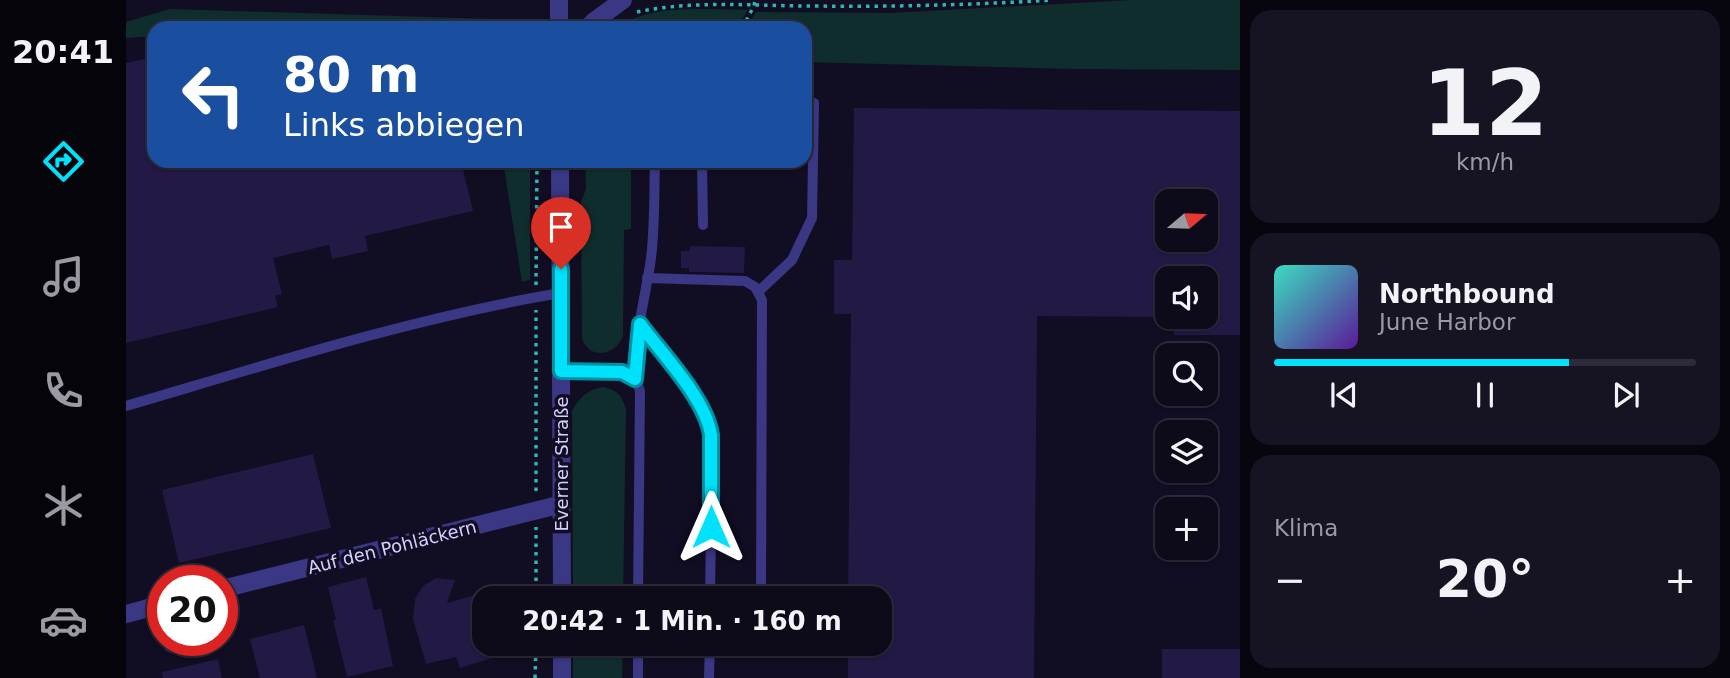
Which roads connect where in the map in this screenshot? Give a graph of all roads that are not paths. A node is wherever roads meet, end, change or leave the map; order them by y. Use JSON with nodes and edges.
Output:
{"nodes":[{"id":1,"x":559,"y":0,"type":"edge"},
{"id":2,"x":625,"y":8,"type":"edge"},
{"id":3,"x":559,"y":21,"type":"edge"},
{"id":4,"x":595,"y":21,"type":"edge"},
{"id":5,"x":814,"y":103,"type":"dead end"},
{"id":6,"x":560,"y":168,"type":"edge"},
{"id":7,"x":655,"y":168,"type":"edge"},
{"id":8,"x":702,"y":168,"type":"edge"},
{"id":9,"x":703,"y":225,"type":"dead end"},
{"id":10,"x":647,"y":278,"type":"junction"},
{"id":11,"x":760,"y":291,"type":"junction"},
{"id":12,"x":560,"y":293,"type":"junction"},
{"id":13,"x":640,"y":324,"type":"junction"},
{"id":14,"x":561,"y":371,"type":"junction"},
{"id":15,"x":635,"y":379,"type":"junction"},
{"id":16,"x":126,"y":406,"type":"edge"},
{"id":17,"x":562,"y":504,"type":"junction"},
{"id":18,"x":238,"y":585,"type":"edge"},
{"id":19,"x":562,"y":586,"type":"edge"},
{"id":20,"x":638,"y":586,"type":"edge"},
{"id":21,"x":710,"y":586,"type":"edge"},
{"id":22,"x":761,"y":586,"type":"edge"},
{"id":23,"x":147,"y":609,"type":"edge"},
{"id":24,"x":126,"y":614,"type":"edge"},
{"id":25,"x":562,"y":656,"type":"edge"},
{"id":26,"x":638,"y":656,"type":"edge"},
{"id":27,"x":710,"y":656,"type":"edge"},
{"id":28,"x":562,"y":678,"type":"edge"},
{"id":29,"x":638,"y":678,"type":"edge"},
{"id":30,"x":709,"y":678,"type":"edge"}],
"edges":[{"from":1,"to":3,"type":"street"},
{"from":2,"to":4,"type":"street"},
{"from":5,"to":11,"type":"lane"},
{"from":6,"to":12,"type":"street","name":"Everner Straße"},
{"from":7,"to":10,"type":"lane"},
{"from":8,"to":9,"type":"lane"},
{"from":10,"to":11,"type":"lane"},
{"from":10,"to":13,"type":"lane"},
{"from":11,"to":22,"type":"lane"},
{"from":12,"to":14,"type":"street","name":"Everner Straße"},
{"from":12,"to":16,"type":"lane"},
{"from":13,"to":15,"type":"lane"},
{"from":13,"to":21,"type":"lane"},
{"from":14,"to":15,"type":"lane"},
{"from":14,"to":17,"type":"street","name":"Everner Straße"},
{"from":15,"to":20,"type":"lane"},
{"from":17,"to":18,"type":"street","name":"Auf den Pohläckern"},
{"from":17,"to":19,"type":"street","name":"Everner Straße"},
{"from":23,"to":24,"type":"street"},
{"from":25,"to":28,"type":"street"},
{"from":26,"to":29,"type":"lane"},
{"from":27,"to":30,"type":"lane"}]}
